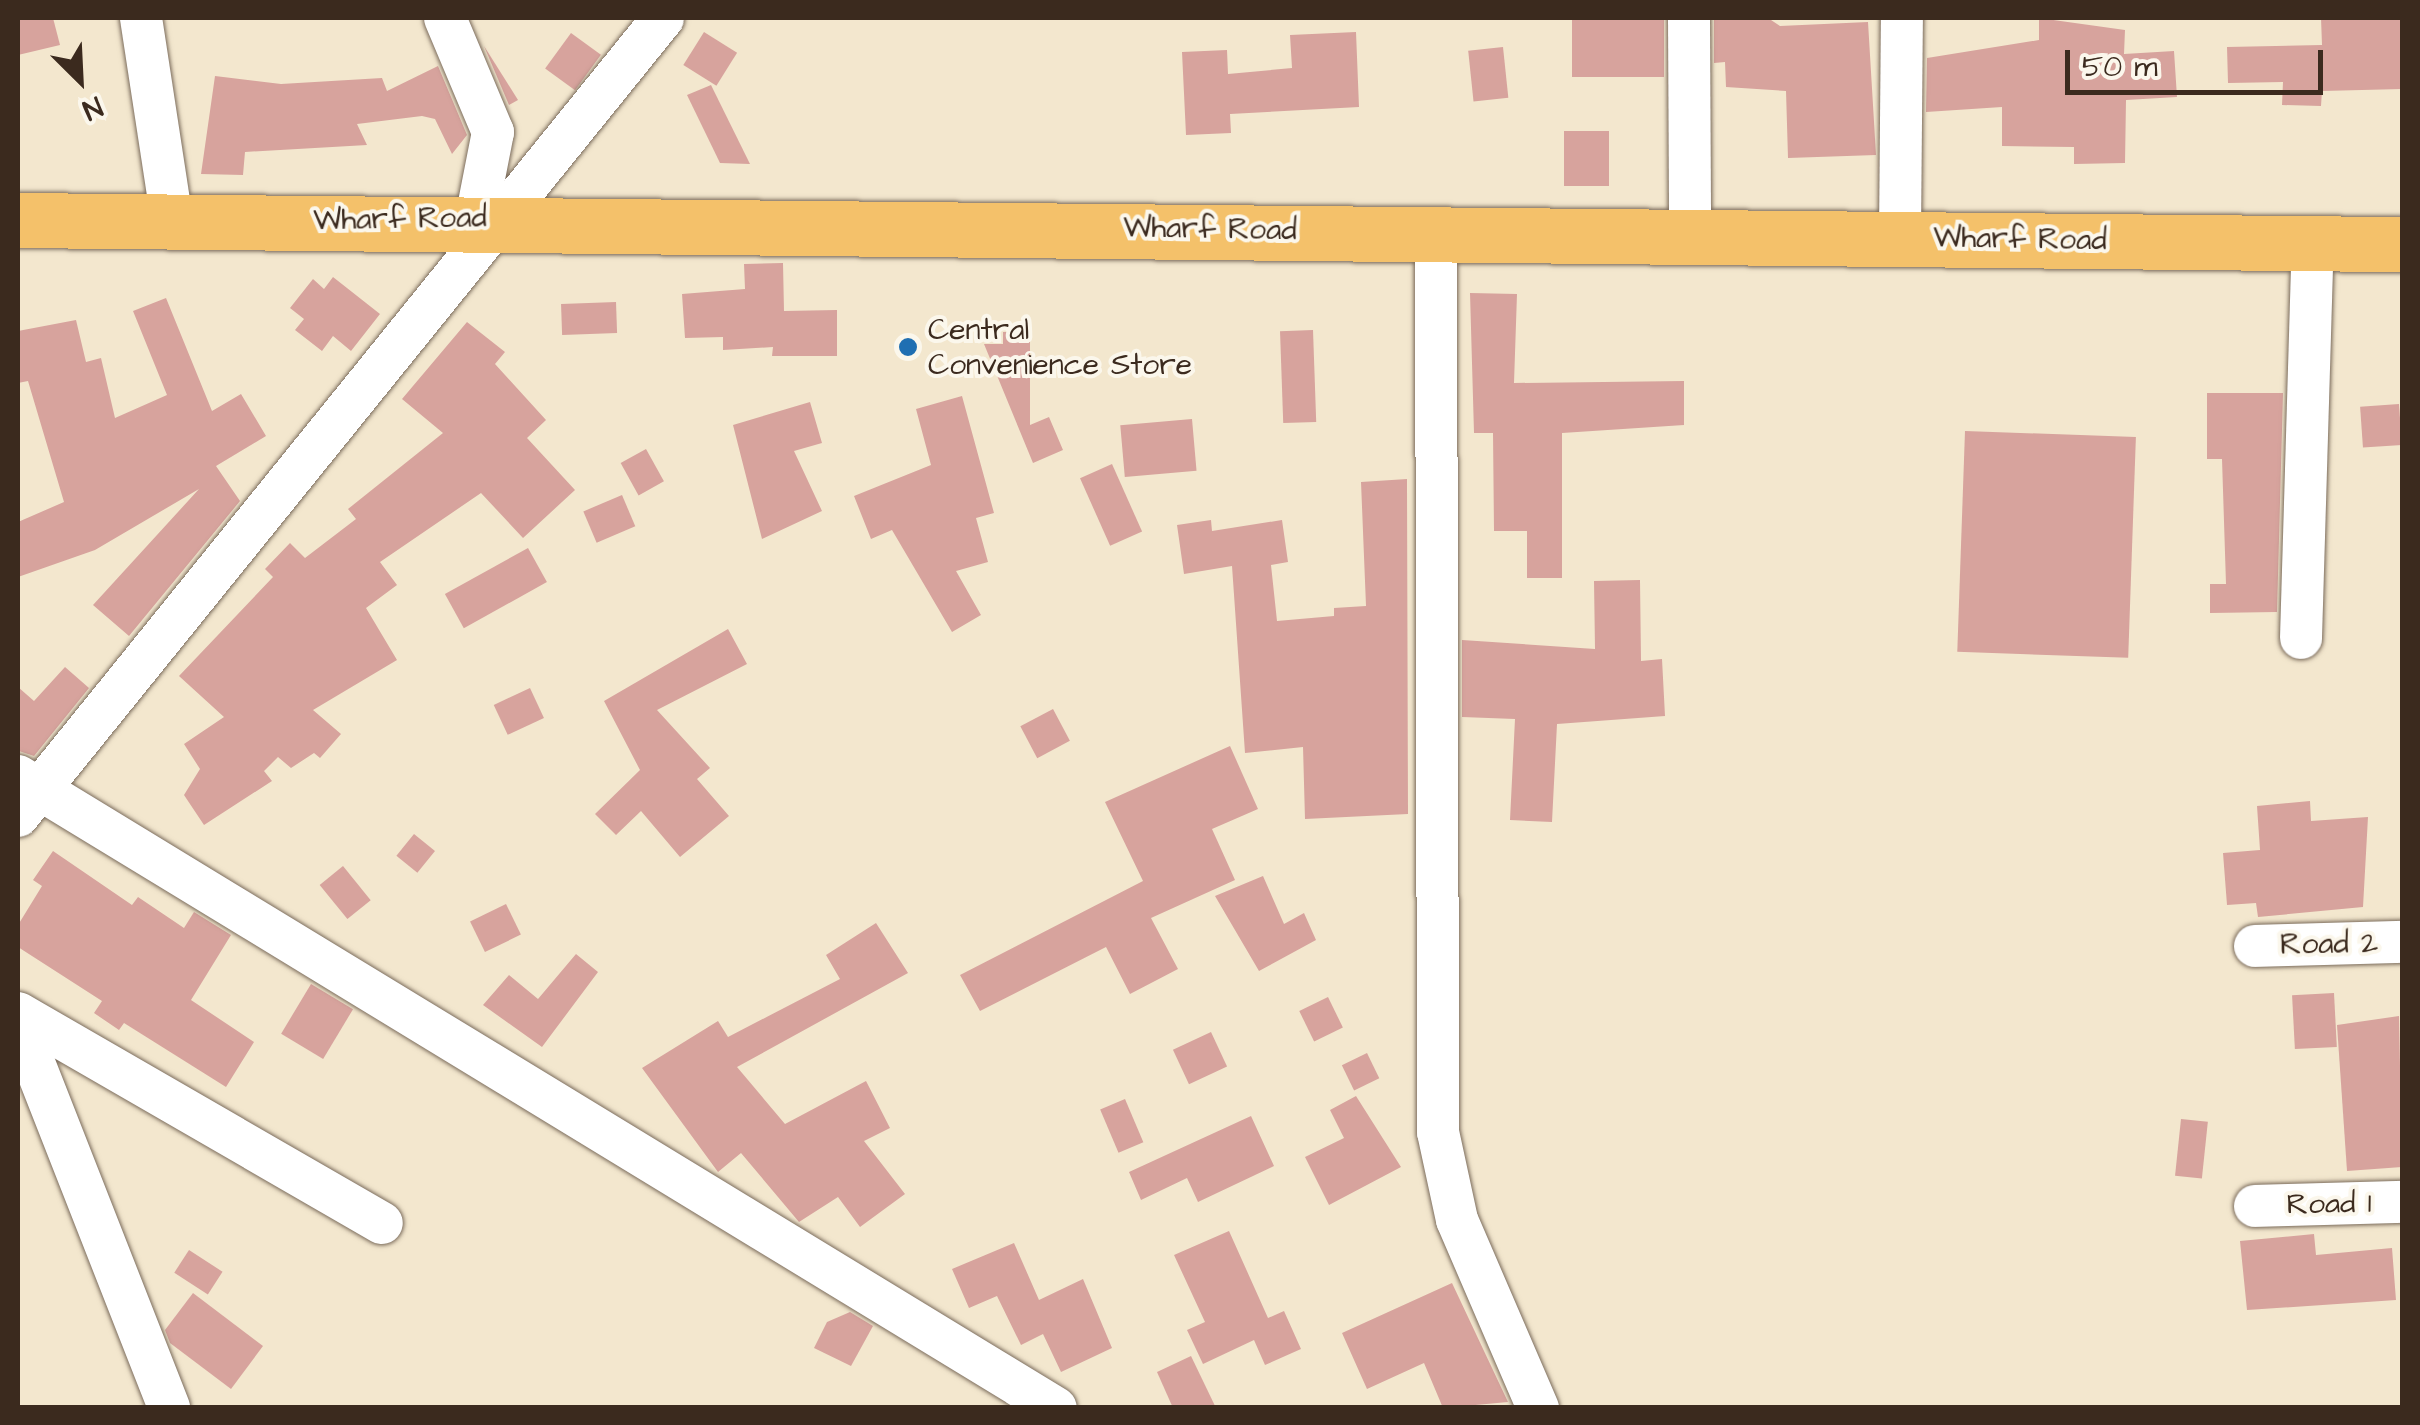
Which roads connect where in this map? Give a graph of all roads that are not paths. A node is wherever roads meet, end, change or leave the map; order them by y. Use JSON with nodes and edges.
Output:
{"nodes":[{"id":1,"x":142,"y":18,"type":"edge"},
{"id":2,"x":445,"y":18,"type":"edge"},
{"id":3,"x":615,"y":18,"type":"edge"},
{"id":4,"x":663,"y":18,"type":"edge"},
{"id":5,"x":1689,"y":18,"type":"edge"},
{"id":6,"x":1902,"y":18,"type":"edge"},
{"id":7,"x":632,"y":57,"type":"junction"},
{"id":8,"x":492,"y":218,"type":"junction"},
{"id":9,"x":18,"y":220,"type":"edge"},
{"id":10,"x":172,"y":221,"type":"junction"},
{"id":11,"x":1436,"y":232,"type":"junction"},
{"id":12,"x":1690,"y":233,"type":"junction"},
{"id":13,"x":1900,"y":236,"type":"junction"},
{"id":14,"x":2313,"y":242,"type":"junction"},
{"id":15,"x":2402,"y":244,"type":"edge"},
{"id":16,"x":2301,"y":638,"type":"dead end"},
{"id":17,"x":24,"y":794,"type":"edge"},
{"id":18,"x":2402,"y":942,"type":"edge"},
{"id":19,"x":2255,"y":946,"type":"dead end"},
{"id":20,"x":18,"y":1013,"type":"edge"},
{"id":21,"x":18,"y":1022,"type":"edge"},
{"id":22,"x":2402,"y":1202,"type":"edge"},
{"id":23,"x":2255,"y":1206,"type":"dead end"},
{"id":24,"x":382,"y":1223,"type":"dead end"},
{"id":25,"x":169,"y":1408,"type":"edge"},
{"id":26,"x":1056,"y":1408,"type":"edge"},
{"id":27,"x":1538,"y":1408,"type":"edge"}],
"edges":[{"from":1,"to":10,"type":"street"},
{"from":2,"to":8,"type":"street"},
{"from":3,"to":7,"type":"street"},
{"from":4,"to":7,"type":"street"},
{"from":5,"to":12,"type":"street"},
{"from":6,"to":13,"type":"street"},
{"from":7,"to":8,"type":"street"},
{"from":8,"to":10,"type":"main road","name":"Wharf Road"},
{"from":8,"to":11,"type":"main road","name":"Wharf Road"},
{"from":8,"to":17,"type":"street"},
{"from":9,"to":10,"type":"main road","name":"Wharf Road"},
{"from":11,"to":12,"type":"main road","name":"Wharf Road"},
{"from":11,"to":27,"type":"street"},
{"from":12,"to":13,"type":"main road","name":"Wharf Road"},
{"from":13,"to":14,"type":"main road","name":"Wharf Road"},
{"from":14,"to":15,"type":"main road","name":"Wharf Road"},
{"from":14,"to":16,"type":"street"},
{"from":17,"to":26,"type":"street"},
{"from":18,"to":19,"type":"street","name":"Road 2"},
{"from":20,"to":24,"type":"street"},
{"from":21,"to":25,"type":"street"},
{"from":22,"to":23,"type":"street","name":"Road 1"}]}
